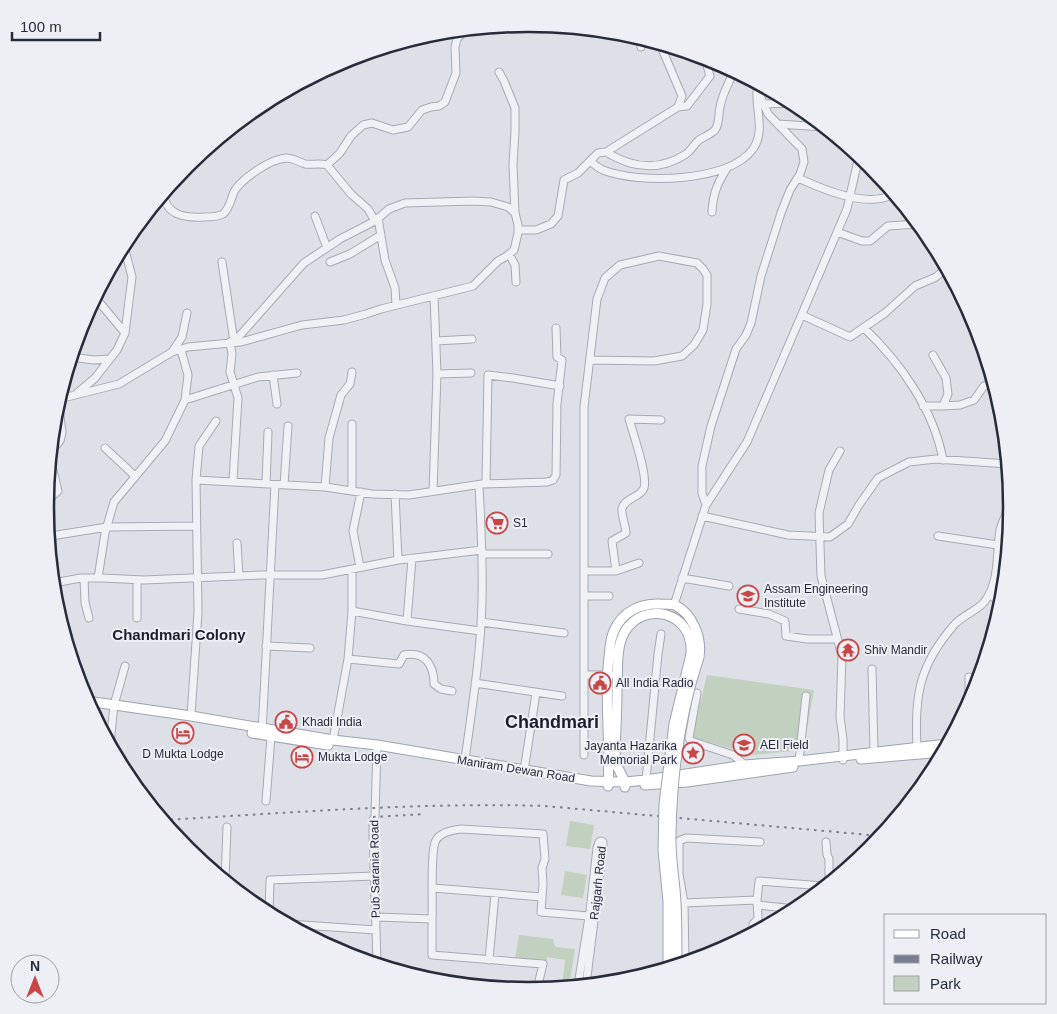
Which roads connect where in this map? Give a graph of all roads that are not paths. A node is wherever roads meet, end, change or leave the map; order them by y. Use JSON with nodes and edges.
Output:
{"nodes":[{"id":1,"x":457,"y":39,"type":"edge"},
{"id":2,"x":664,"y":53,"type":"edge"},
{"id":3,"x":708,"y":68,"type":"edge"},
{"id":4,"x":498,"y":72,"type":"dead end"},
{"id":5,"x":731,"y":78,"type":"edge"},
{"id":6,"x":757,"y":91,"type":"edge"},
{"id":7,"x":759,"y":92,"type":"edge"},
{"id":8,"x":764,"y":104,"type":"junction"},
{"id":9,"x":778,"y":104,"type":"edge"},
{"id":10,"x":678,"y":107,"type":"junction"},
{"id":11,"x":778,"y":124,"type":"junction"},
{"id":12,"x":811,"y":126,"type":"edge"},
{"id":13,"x":606,"y":152,"type":"junction"},
{"id":14,"x":590,"y":161,"type":"junction"},
{"id":15,"x":327,"y":165,"type":"junction"},
{"id":16,"x":857,"y":165,"type":"edge"},
{"id":17,"x":727,"y":168,"type":"junction"},
{"id":18,"x":798,"y":178,"type":"junction"},
{"id":19,"x":850,"y":196,"type":"junction"},
{"id":20,"x":888,"y":197,"type":"edge"},
{"id":21,"x":165,"y":203,"type":"edge"},
{"id":22,"x":712,"y":212,"type":"dead end"},
{"id":23,"x":515,"y":213,"type":"junction"},
{"id":24,"x":315,"y":216,"type":"dead end"},
{"id":25,"x":376,"y":220,"type":"junction"},
{"id":26,"x":910,"y":225,"type":"edge"},
{"id":27,"x":518,"y":230,"type":"junction"},
{"id":28,"x":837,"y":232,"type":"junction"},
{"id":29,"x":381,"y":235,"type":"junction"},
{"id":30,"x":327,"y":248,"type":"junction"},
{"id":31,"x":510,"y":254,"type":"junction"},
{"id":32,"x":126,"y":256,"type":"edge"},
{"id":33,"x":222,"y":262,"type":"dead end"},
{"id":34,"x":330,"y":262,"type":"dead end"},
{"id":35,"x":941,"y":273,"type":"edge"},
{"id":36,"x":516,"y":282,"type":"dead end"},
{"id":37,"x":434,"y":296,"type":"junction"},
{"id":38,"x":100,"y":303,"type":"edge"},
{"id":39,"x":396,"y":305,"type":"junction"},
{"id":40,"x":187,"y":313,"type":"dead end"},
{"id":41,"x":802,"y":314,"type":"junction"},
{"id":42,"x":556,"y":328,"type":"dead end"},
{"id":43,"x":864,"y":328,"type":"junction"},
{"id":44,"x":125,"y":333,"type":"junction"},
{"id":45,"x":472,"y":339,"type":"dead end"},
{"id":46,"x":436,"y":341,"type":"junction"},
{"id":47,"x":232,"y":342,"type":"junction"},
{"id":48,"x":180,"y":350,"type":"junction"},
{"id":49,"x":172,"y":352,"type":"junction"},
{"id":50,"x":933,"y":355,"type":"dead end"},
{"id":51,"x":78,"y":358,"type":"edge"},
{"id":52,"x":109,"y":359,"type":"junction"},
{"id":53,"x":590,"y":360,"type":"junction"},
{"id":54,"x":352,"y":372,"type":"dead end"},
{"id":55,"x":298,"y":373,"type":"dead end"},
{"id":56,"x":437,"y":374,"type":"junction"},
{"id":57,"x":471,"y":374,"type":"dead end"},
{"id":58,"x":273,"y":375,"type":"junction"},
{"id":59,"x":234,"y":385,"type":"junction"},
{"id":60,"x":987,"y":385,"type":"edge"},
{"id":61,"x":560,"y":386,"type":"junction"},
{"id":62,"x":75,"y":396,"type":"junction"},
{"id":63,"x":67,"y":398,"type":"edge"},
{"id":64,"x":185,"y":400,"type":"junction"},
{"id":65,"x":277,"y":404,"type":"dead end"},
{"id":66,"x":923,"y":406,"type":"junction"},
{"id":67,"x":943,"y":406,"type":"junction"},
{"id":68,"x":216,"y":420,"type":"dead end"},
{"id":69,"x":661,"y":420,"type":"dead end"},
{"id":70,"x":352,"y":424,"type":"dead end"},
{"id":71,"x":61,"y":425,"type":"edge"},
{"id":72,"x":288,"y":426,"type":"dead end"},
{"id":73,"x":268,"y":432,"type":"dead end"},
{"id":74,"x":59,"y":442,"type":"edge"},
{"id":75,"x":104,"y":448,"type":"dead end"},
{"id":76,"x":840,"y":450,"type":"dead end"},
{"id":77,"x":943,"y":460,"type":"junction"},
{"id":78,"x":1001,"y":464,"type":"edge"},
{"id":79,"x":135,"y":476,"type":"junction"},
{"id":80,"x":55,"y":478,"type":"edge"},
{"id":81,"x":196,"y":480,"type":"junction"},
{"id":82,"x":233,"y":481,"type":"junction"},
{"id":83,"x":266,"y":484,"type":"junction"},
{"id":84,"x":275,"y":485,"type":"junction"},
{"id":85,"x":284,"y":485,"type":"junction"},
{"id":86,"x":482,"y":485,"type":"junction"},
{"id":87,"x":325,"y":487,"type":"junction"},
{"id":88,"x":352,"y":490,"type":"junction"},
{"id":89,"x":433,"y":491,"type":"junction"},
{"id":90,"x":361,"y":492,"type":"junction"},
{"id":91,"x":54,"y":494,"type":"edge"},
{"id":92,"x":395,"y":494,"type":"junction"},
{"id":93,"x":706,"y":506,"type":"junction"},
{"id":94,"x":702,"y":516,"type":"junction"},
{"id":95,"x":1002,"y":524,"type":"edge"},
{"id":96,"x":196,"y":526,"type":"junction"},
{"id":97,"x":107,"y":527,"type":"junction"},
{"id":98,"x":55,"y":535,"type":"edge"},
{"id":99,"x":938,"y":536,"type":"dead end"},
{"id":100,"x":820,"y":537,"type":"junction"},
{"id":101,"x":237,"y":543,"type":"dead end"},
{"id":102,"x":998,"y":545,"type":"junction"},
{"id":103,"x":482,"y":552,"type":"junction"},
{"id":104,"x":548,"y":554,"type":"dead end"},
{"id":105,"x":412,"y":558,"type":"junction"},
{"id":106,"x":398,"y":560,"type":"junction"},
{"id":107,"x":639,"y":563,"type":"dead end"},
{"id":108,"x":360,"y":568,"type":"junction"},
{"id":109,"x":352,"y":569,"type":"junction"},
{"id":110,"x":584,"y":571,"type":"junction"},
{"id":111,"x":616,"y":571,"type":"junction"},
{"id":112,"x":270,"y":574,"type":"junction"},
{"id":113,"x":239,"y":576,"type":"junction"},
{"id":114,"x":84,"y":578,"type":"junction"},
{"id":115,"x":98,"y":578,"type":"junction"},
{"id":116,"x":196,"y":578,"type":"junction"},
{"id":117,"x":682,"y":578,"type":"junction"},
{"id":118,"x":137,"y":580,"type":"junction"},
{"id":119,"x":60,"y":582,"type":"edge"},
{"id":120,"x":729,"y":586,"type":"dead end"},
{"id":121,"x":992,"y":588,"type":"junction"},
{"id":122,"x":584,"y":596,"type":"junction"},
{"id":123,"x":609,"y":596,"type":"dead end"},
{"id":124,"x":994,"y":598,"type":"edge"},
{"id":125,"x":674,"y":605,"type":"junction"},
{"id":126,"x":739,"y":608,"type":"dead end"},
{"id":127,"x":352,"y":611,"type":"junction"},
{"id":128,"x":89,"y":618,"type":"dead end"},
{"id":129,"x":137,"y":618,"type":"dead end"},
{"id":130,"x":407,"y":621,"type":"junction"},
{"id":131,"x":481,"y":622,"type":"junction"},
{"id":132,"x":480,"y":631,"type":"junction"},
{"id":133,"x":564,"y":633,"type":"dead end"},
{"id":134,"x":661,"y":634,"type":"dead end"},
{"id":135,"x":837,"y":639,"type":"junction"},
{"id":136,"x":266,"y":646,"type":"junction"},
{"id":137,"x":310,"y":648,"type":"dead end"},
{"id":138,"x":695,"y":656,"type":"junction"},
{"id":139,"x":348,"y":659,"type":"junction"},
{"id":140,"x":124,"y":666,"type":"dead end"},
{"id":141,"x":872,"y":670,"type":"dead end"},
{"id":142,"x":607,"y":674,"type":"junction"},
{"id":143,"x":584,"y":676,"type":"junction"},
{"id":144,"x":618,"y":676,"type":"junction"},
{"id":145,"x":969,"y":676,"type":"dead end"},
{"id":146,"x":475,"y":683,"type":"junction"},
{"id":147,"x":969,"y":684,"type":"edge"},
{"id":148,"x":452,"y":691,"type":"dead end"},
{"id":149,"x":536,"y":692,"type":"junction"},
{"id":150,"x":696,"y":693,"type":"dead end"},
{"id":151,"x":562,"y":696,"type":"dead end"},
{"id":152,"x":806,"y":696,"type":"dead end"},
{"id":153,"x":97,"y":704,"type":"edge"},
{"id":154,"x":99,"y":707,"type":"edge"},
{"id":155,"x":113,"y":708,"type":"junction"},
{"id":156,"x":191,"y":716,"type":"junction"},
{"id":157,"x":111,"y":731,"type":"edge"},
{"id":158,"x":262,"y":732,"type":"junction"},
{"id":159,"x":271,"y":737,"type":"junction"},
{"id":160,"x":333,"y":740,"type":"junction"},
{"id":161,"x":938,"y":746,"type":"edge"},
{"id":162,"x":377,"y":748,"type":"junction"},
{"id":163,"x":917,"y":750,"type":"junction"},
{"id":164,"x":874,"y":751,"type":"junction"},
{"id":165,"x":935,"y":751,"type":"edge"},
{"id":166,"x":584,"y":755,"type":"dead end"},
{"id":167,"x":842,"y":758,"type":"junction"},
{"id":168,"x":465,"y":760,"type":"junction"},
{"id":169,"x":799,"y":761,"type":"junction"},
{"id":170,"x":745,"y":769,"type":"junction"},
{"id":171,"x":524,"y":770,"type":"junction"},
{"id":172,"x":646,"y":780,"type":"junction"},
{"id":173,"x":608,"y":784,"type":"junction"},
{"id":174,"x":625,"y":785,"type":"junction"},
{"id":175,"x":266,"y":801,"type":"dead end"},
{"id":176,"x":226,"y":827,"type":"dead end"},
{"id":177,"x":760,"y":842,"type":"dead end"},
{"id":178,"x":826,"y":842,"type":"dead end"},
{"id":179,"x":225,"y":871,"type":"edge"},
{"id":180,"x":829,"y":874,"type":"edge"},
{"id":181,"x":375,"y":876,"type":"junction"},
{"id":182,"x":817,"y":883,"type":"edge"},
{"id":183,"x":433,"y":888,"type":"junction"},
{"id":184,"x":495,"y":894,"type":"junction"},
{"id":185,"x":542,"y":897,"type":"junction"},
{"id":186,"x":684,"y":903,"type":"junction"},
{"id":187,"x":757,"y":903,"type":"junction"},
{"id":188,"x":269,"y":905,"type":"edge"},
{"id":189,"x":784,"y":907,"type":"edge"},
{"id":190,"x":590,"y":916,"type":"junction"},
{"id":191,"x":376,"y":917,"type":"junction"},
{"id":192,"x":432,"y":919,"type":"junction"},
{"id":193,"x":753,"y":924,"type":"edge"},
{"id":194,"x":304,"y":925,"type":"edge"},
{"id":195,"x":376,"y":930,"type":"junction"},
{"id":196,"x":685,"y":955,"type":"edge"},
{"id":197,"x":377,"y":956,"type":"edge"},
{"id":198,"x":677,"y":957,"type":"edge"},
{"id":199,"x":489,"y":960,"type":"junction"},
{"id":200,"x":668,"y":960,"type":"edge"},
{"id":201,"x":587,"y":977,"type":"edge"},
{"id":202,"x":579,"y":978,"type":"edge"},
{"id":203,"x":539,"y":981,"type":"edge"}],
"edges":[{"from":1,"to":15,"type":"street"},
{"from":2,"to":10,"type":"street"},
{"from":3,"to":10,"type":"street"},
{"from":4,"to":23,"type":"street"},
{"from":5,"to":13,"type":"street"},
{"from":6,"to":17,"type":"street"},
{"from":7,"to":8,"type":"street"},
{"from":8,"to":9,"type":"street"},
{"from":8,"to":11,"type":"street"},
{"from":10,"to":13,"type":"street"},
{"from":11,"to":12,"type":"street"},
{"from":11,"to":18,"type":"street"},
{"from":13,"to":14,"type":"street"},
{"from":14,"to":17,"type":"street"},
{"from":14,"to":27,"type":"street"},
{"from":15,"to":21,"type":"street"},
{"from":15,"to":25,"type":"street"},
{"from":16,"to":19,"type":"street"},
{"from":17,"to":22,"type":"street"},
{"from":18,"to":19,"type":"street"},
{"from":18,"to":93,"type":"street"},
{"from":19,"to":20,"type":"street"},
{"from":19,"to":28,"type":"street"},
{"from":23,"to":25,"type":"street"},
{"from":23,"to":27,"type":"street"},
{"from":24,"to":30,"type":"street"},
{"from":25,"to":29,"type":"street"},
{"from":25,"to":30,"type":"street"},
{"from":26,"to":28,"type":"street"},
{"from":27,"to":31,"type":"street"},
{"from":28,"to":41,"type":"street"},
{"from":29,"to":34,"type":"street"},
{"from":29,"to":39,"type":"street"},
{"from":30,"to":47,"type":"street"},
{"from":31,"to":36,"type":"street"},
{"from":31,"to":37,"type":"street"},
{"from":32,"to":44,"type":"street"},
{"from":33,"to":47,"type":"street"},
{"from":35,"to":43,"type":"street"},
{"from":37,"to":39,"type":"street"},
{"from":37,"to":46,"type":"street"},
{"from":38,"to":44,"type":"street"},
{"from":39,"to":47,"type":"street"},
{"from":40,"to":49,"type":"street"},
{"from":41,"to":43,"type":"street"},
{"from":41,"to":93,"type":"street"},
{"from":42,"to":61,"type":"street"},
{"from":43,"to":66,"type":"street"},
{"from":44,"to":52,"type":"street"},
{"from":45,"to":46,"type":"street"},
{"from":46,"to":56,"type":"street"},
{"from":47,"to":48,"type":"street"},
{"from":47,"to":59,"type":"street"},
{"from":48,"to":49,"type":"street"},
{"from":48,"to":64,"type":"street"},
{"from":49,"to":62,"type":"street"},
{"from":50,"to":67,"type":"street"},
{"from":51,"to":52,"type":"street"},
{"from":52,"to":62,"type":"street"},
{"from":53,"to":53,"type":"street"},
{"from":53,"to":110,"type":"street"},
{"from":54,"to":87,"type":"street"},
{"from":55,"to":58,"type":"street"},
{"from":56,"to":57,"type":"street"},
{"from":56,"to":89,"type":"street"},
{"from":58,"to":59,"type":"street"},
{"from":58,"to":65,"type":"street"},
{"from":59,"to":64,"type":"street"},
{"from":59,"to":82,"type":"street"},
{"from":60,"to":67,"type":"street"},
{"from":61,"to":86,"type":"street"},
{"from":61,"to":86,"type":"street"},
{"from":62,"to":63,"type":"street"},
{"from":64,"to":79,"type":"street"},
{"from":66,"to":67,"type":"street"},
{"from":66,"to":77,"type":"street"},
{"from":68,"to":81,"type":"street"},
{"from":69,"to":111,"type":"street"},
{"from":70,"to":88,"type":"street"},
{"from":71,"to":74,"type":"street"},
{"from":72,"to":85,"type":"street"},
{"from":73,"to":83,"type":"street"},
{"from":75,"to":79,"type":"street"},
{"from":76,"to":100,"type":"street"},
{"from":77,"to":78,"type":"street"},
{"from":77,"to":100,"type":"street"},
{"from":79,"to":97,"type":"street"},
{"from":80,"to":91,"type":"street"},
{"from":81,"to":82,"type":"street"},
{"from":81,"to":96,"type":"street"},
{"from":82,"to":83,"type":"street"},
{"from":83,"to":84,"type":"street"},
{"from":84,"to":85,"type":"street"},
{"from":84,"to":112,"type":"street"},
{"from":85,"to":87,"type":"street"},
{"from":86,"to":89,"type":"street"},
{"from":86,"to":103,"type":"street"},
{"from":87,"to":88,"type":"street"},
{"from":88,"to":90,"type":"street"},
{"from":89,"to":92,"type":"street"},
{"from":90,"to":92,"type":"street"},
{"from":90,"to":108,"type":"street"},
{"from":92,"to":106,"type":"street"},
{"from":93,"to":94,"type":"street"},
{"from":94,"to":100,"type":"street"},
{"from":94,"to":117,"type":"street"},
{"from":95,"to":102,"type":"street"},
{"from":96,"to":97,"type":"street"},
{"from":96,"to":116,"type":"street"},
{"from":97,"to":98,"type":"street"},
{"from":97,"to":115,"type":"street"},
{"from":99,"to":102,"type":"street"},
{"from":100,"to":135,"type":"street"},
{"from":101,"to":113,"type":"street"},
{"from":102,"to":121,"type":"street"},
{"from":103,"to":104,"type":"street"},
{"from":103,"to":105,"type":"street"},
{"from":103,"to":131,"type":"street"},
{"from":105,"to":106,"type":"street"},
{"from":105,"to":130,"type":"street"},
{"from":106,"to":108,"type":"street"},
{"from":107,"to":111,"type":"street"},
{"from":108,"to":109,"type":"street"},
{"from":109,"to":112,"type":"street"},
{"from":109,"to":127,"type":"street"},
{"from":110,"to":111,"type":"street"},
{"from":110,"to":122,"type":"street"},
{"from":112,"to":113,"type":"street"},
{"from":112,"to":136,"type":"street"},
{"from":113,"to":116,"type":"street"},
{"from":114,"to":115,"type":"street"},
{"from":114,"to":119,"type":"street"},
{"from":114,"to":128,"type":"street"},
{"from":115,"to":118,"type":"street"},
{"from":116,"to":118,"type":"street"},
{"from":116,"to":156,"type":"street"},
{"from":117,"to":120,"type":"street"},
{"from":117,"to":125,"type":"street"},
{"from":118,"to":129,"type":"street"},
{"from":121,"to":124,"type":"street"},
{"from":121,"to":163,"type":"street"},
{"from":122,"to":123,"type":"street"},
{"from":122,"to":143,"type":"street"},
{"from":125,"to":138,"type":"main road"},
{"from":125,"to":142,"type":"main road"},
{"from":126,"to":135,"type":"street"},
{"from":127,"to":130,"type":"street"},
{"from":127,"to":139,"type":"street"},
{"from":130,"to":132,"type":"street"},
{"from":131,"to":132,"type":"street"},
{"from":131,"to":133,"type":"street"},
{"from":132,"to":146,"type":"street"},
{"from":134,"to":172,"type":"street"},
{"from":135,"to":167,"type":"street"},
{"from":136,"to":137,"type":"street"},
{"from":136,"to":158,"type":"street"},
{"from":138,"to":144,"type":"main road"},
{"from":138,"to":198,"type":"main road","bridge":true},
{"from":138,"to":200,"type":"main road","bridge":true},
{"from":139,"to":148,"type":"street"},
{"from":139,"to":160,"type":"street"},
{"from":140,"to":155,"type":"street"},
{"from":141,"to":164,"type":"street"},
{"from":142,"to":143,"type":"street"},
{"from":142,"to":144,"type":"street"},
{"from":142,"to":173,"type":"main road"},
{"from":143,"to":166,"type":"street"},
{"from":144,"to":174,"type":"main road"},
{"from":145,"to":147,"type":"street"},
{"from":146,"to":149,"type":"street"},
{"from":146,"to":168,"type":"street"},
{"from":149,"to":151,"type":"street"},
{"from":149,"to":171,"type":"street"},
{"from":150,"to":170,"type":"street"},
{"from":152,"to":169,"type":"street"},
{"from":153,"to":155,"type":"main road","name":"Maniram Dewan Road"},
{"from":154,"to":155,"type":"main road","name":"Maniram Dewan Road"},
{"from":155,"to":156,"type":"main road","name":"Maniram Dewan Road"},
{"from":155,"to":157,"type":"street"},
{"from":155,"to":158,"type":"main road","name":"Maniram Dewan Road"},
{"from":156,"to":158,"type":"main road","name":"Maniram Dewan Road"},
{"from":158,"to":159,"type":"main road","name":"Maniram Dewan Road"},
{"from":158,"to":160,"type":"main road","name":"Maniram Dewan Road"},
{"from":159,"to":162,"type":"main road","name":"Maniram Dewan Road"},
{"from":159,"to":175,"type":"street"},
{"from":160,"to":162,"type":"main road","name":"Maniram Dewan Road"},
{"from":161,"to":163,"type":"main road","name":"Maniram Dewan Road"},
{"from":162,"to":168,"type":"main road","name":"Maniram Dewan Road"},
{"from":162,"to":173,"type":"main road","name":"Maniram Dewan Road"},
{"from":162,"to":181,"type":"street","name":"Pub Sarania Road"},
{"from":163,"to":164,"type":"main road","name":"Maniram Dewan Road"},
{"from":163,"to":165,"type":"main road","name":"Maniram Dewan Road"},
{"from":163,"to":167,"type":"main road","name":"Maniram Dewan Road"},
{"from":164,"to":167,"type":"main road","name":"Maniram Dewan Road"},
{"from":167,"to":169,"type":"main road","name":"Maniram Dewan Road"},
{"from":167,"to":170,"type":"main road","name":"Maniram Dewan Road"},
{"from":168,"to":171,"type":"main road","name":"Maniram Dewan Road"},
{"from":169,"to":170,"type":"main road","name":"Maniram Dewan Road"},
{"from":170,"to":172,"type":"main road","name":"Maniram Dewan Road"},
{"from":170,"to":174,"type":"main road","name":"Maniram Dewan Road"},
{"from":171,"to":173,"type":"main road","name":"Maniram Dewan Road"},
{"from":172,"to":174,"type":"main road","name":"Maniram Dewan Road"},
{"from":173,"to":174,"type":"main road","name":"Maniram Dewan Road"},
{"from":176,"to":179,"type":"street"},
{"from":177,"to":186,"type":"street"},
{"from":178,"to":180,"type":"street"},
{"from":181,"to":188,"type":"street"},
{"from":181,"to":191,"type":"street","name":"Pub Sarania Road"},
{"from":182,"to":187,"type":"street"},
{"from":183,"to":184,"type":"street"},
{"from":183,"to":185,"type":"street"},
{"from":183,"to":192,"type":"street"},
{"from":184,"to":185,"type":"street"},
{"from":184,"to":199,"type":"street"},
{"from":185,"to":190,"type":"street"},
{"from":186,"to":187,"type":"street"},
{"from":186,"to":196,"type":"street"},
{"from":187,"to":189,"type":"street"},
{"from":187,"to":193,"type":"street"},
{"from":190,"to":201,"type":"street","name":"Rajgarh Road"},
{"from":190,"to":202,"type":"street","name":"Rajgarh Road"},
{"from":191,"to":192,"type":"street"},
{"from":191,"to":195,"type":"street","name":"Pub Sarania Road"},
{"from":192,"to":199,"type":"street"},
{"from":194,"to":195,"type":"street"},
{"from":195,"to":197,"type":"street","name":"Pub Sarania Road"},
{"from":199,"to":203,"type":"street"}]}
